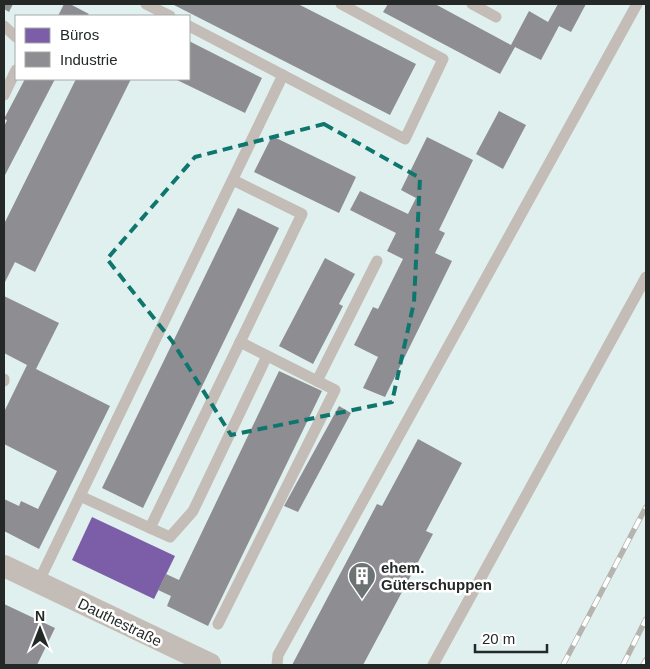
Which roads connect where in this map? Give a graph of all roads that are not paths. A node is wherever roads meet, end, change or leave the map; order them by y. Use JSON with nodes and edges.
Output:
{"nodes":[{"id":1,"x":146,"y":4,"type":"edge"},
{"id":2,"x":341,"y":4,"type":"edge"},
{"id":3,"x":472,"y":4,"type":"edge"},
{"id":4,"x":637,"y":4,"type":"edge"},
{"id":5,"x":168,"y":15,"type":"edge"},
{"id":6,"x":496,"y":17,"type":"dead end"},
{"id":7,"x":4,"y":26,"type":"edge"},
{"id":8,"x":190,"y":27,"type":"edge"},
{"id":9,"x":15,"y":36,"type":"edge"},
{"id":10,"x":15,"y":72,"type":"edge"},
{"id":11,"x":284,"y":75,"type":"junction"},
{"id":12,"x":4,"y":95,"type":"edge"},
{"id":13,"x":232,"y":180,"type":"junction"},
{"id":14,"x":377,"y":261,"type":"dead end"},
{"id":15,"x":646,"y":277,"type":"edge"},
{"id":16,"x":240,"y":342,"type":"junction"},
{"id":17,"x":267,"y":356,"type":"junction"},
{"id":18,"x":317,"y":381,"type":"junction"},
{"id":19,"x":80,"y":496,"type":"junction"},
{"id":20,"x":150,"y":528,"type":"junction"},
{"id":21,"x":4,"y":566,"type":"edge"},
{"id":22,"x":38,"y":582,"type":"junction"},
{"id":23,"x":218,"y":624,"type":"dead end"},
{"id":24,"x":210,"y":664,"type":"edge"},
{"id":25,"x":277,"y":665,"type":"edge"},
{"id":26,"x":433,"y":665,"type":"edge"}],
"edges":[{"from":1,"to":5,"type":"lane"},
{"from":2,"to":11,"type":"lane"},
{"from":3,"to":6,"type":"lane"},
{"from":4,"to":25,"type":"lane"},
{"from":7,"to":9,"type":"lane"},
{"from":8,"to":11,"type":"lane"},
{"from":10,"to":12,"type":"lane"},
{"from":11,"to":13,"type":"lane"},
{"from":13,"to":16,"type":"lane"},
{"from":13,"to":19,"type":"lane"},
{"from":14,"to":18,"type":"lane"},
{"from":15,"to":26,"type":"lane"},
{"from":16,"to":17,"type":"lane"},
{"from":16,"to":20,"type":"lane"},
{"from":17,"to":18,"type":"lane"},
{"from":17,"to":20,"type":"lane"},
{"from":18,"to":23,"type":"lane"},
{"from":19,"to":20,"type":"lane"},
{"from":19,"to":22,"type":"lane"},
{"from":21,"to":22,"type":"street","name":"Dauthestraße"},
{"from":22,"to":24,"type":"street","name":"Dauthestraße"}]}
